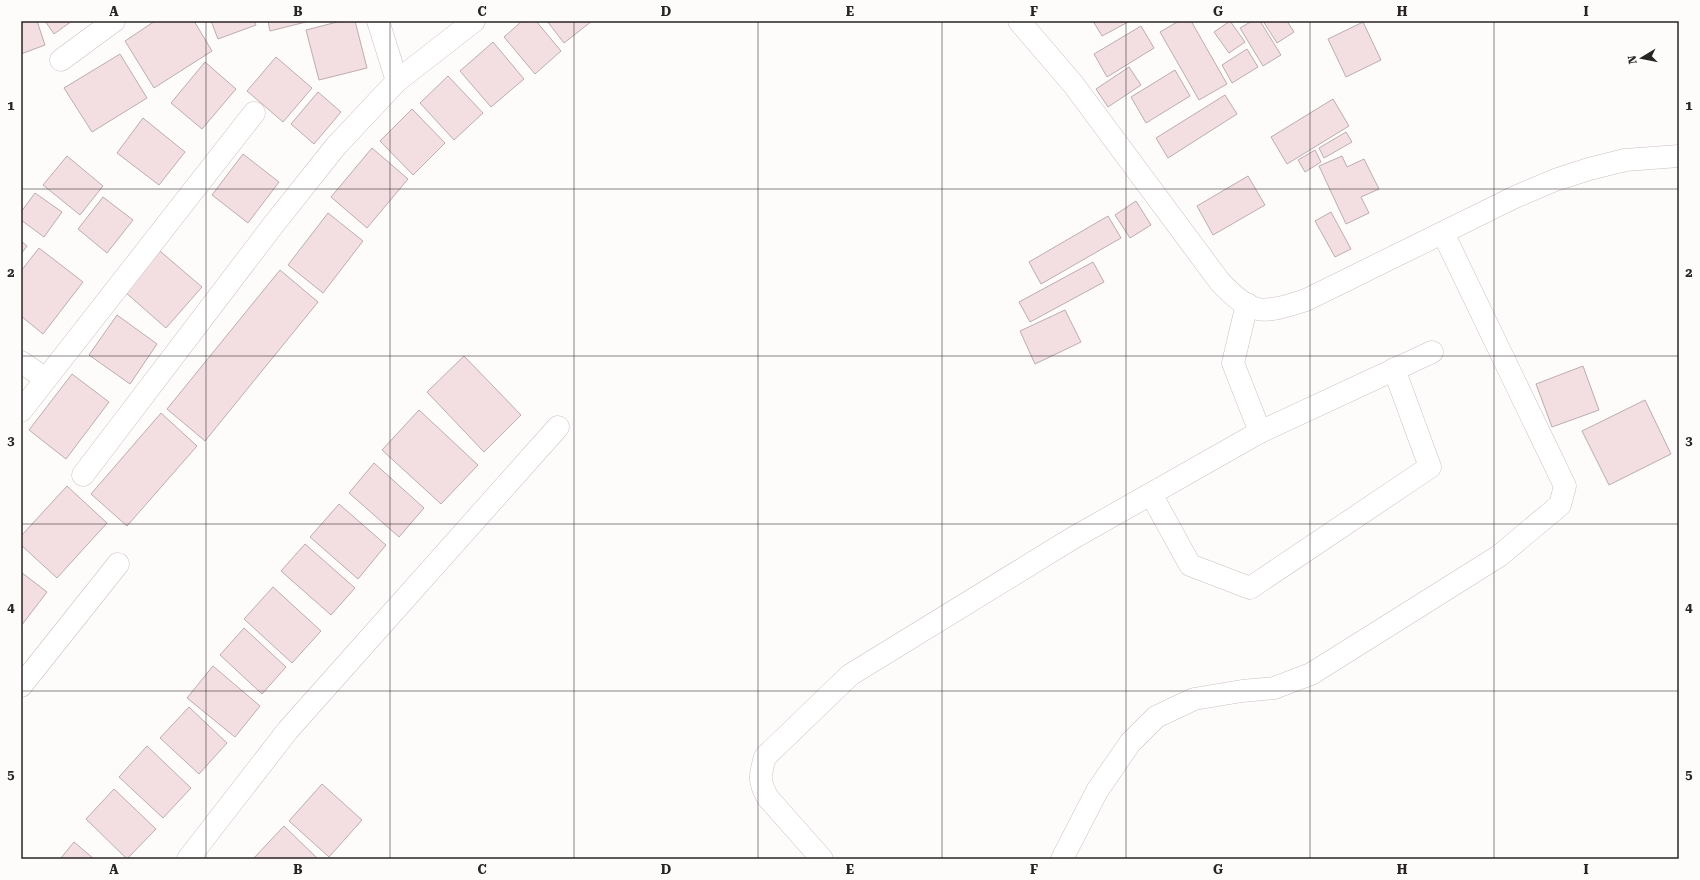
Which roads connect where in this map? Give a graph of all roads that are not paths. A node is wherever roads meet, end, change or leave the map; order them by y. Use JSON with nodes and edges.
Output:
{"nodes":[{"id":1,"x":114,"y":21,"type":"edge"},
{"id":2,"x":378,"y":21,"type":"edge"},
{"id":3,"x":474,"y":21,"type":"edge"},
{"id":4,"x":1019,"y":21,"type":"edge"},
{"id":5,"x":61,"y":60,"type":"dead end"},
{"id":6,"x":397,"y":81,"type":"junction"},
{"id":7,"x":254,"y":114,"type":"dead end"},
{"id":8,"x":1679,"y":156,"type":"edge"},
{"id":9,"x":1443,"y":233,"type":"junction"},
{"id":10,"x":1247,"y":304,"type":"junction"},
{"id":11,"x":1432,"y":352,"type":"dead end"},
{"id":12,"x":21,"y":362,"type":"edge"},
{"id":13,"x":1394,"y":369,"type":"junction"},
{"id":14,"x":46,"y":379,"type":"junction"},
{"id":15,"x":21,"y":411,"type":"edge"},
{"id":16,"x":558,"y":427,"type":"dead end"},
{"id":17,"x":1260,"y":432,"type":"junction"},
{"id":18,"x":83,"y":475,"type":"dead end"},
{"id":19,"x":1151,"y":494,"type":"junction"},
{"id":20,"x":118,"y":564,"type":"dead end"},
{"id":21,"x":21,"y":686,"type":"edge"},
{"id":22,"x":188,"y":859,"type":"edge"},
{"id":23,"x":822,"y":859,"type":"edge"},
{"id":24,"x":1062,"y":859,"type":"edge"}],
"edges":[{"from":1,"to":5,"type":"street"},
{"from":2,"to":6,"type":"street"},
{"from":3,"to":6,"type":"street"},
{"from":4,"to":10,"type":"street"},
{"from":6,"to":18,"type":"street"},
{"from":7,"to":14,"type":"street"},
{"from":8,"to":9,"type":"street"},
{"from":9,"to":10,"type":"street"},
{"from":9,"to":24,"type":"street"},
{"from":10,"to":17,"type":"street"},
{"from":11,"to":13,"type":"street"},
{"from":12,"to":14,"type":"street"},
{"from":13,"to":17,"type":"street"},
{"from":13,"to":19,"type":"street"},
{"from":14,"to":15,"type":"street"},
{"from":16,"to":22,"type":"street"},
{"from":17,"to":19,"type":"street"},
{"from":19,"to":23,"type":"street"},
{"from":20,"to":21,"type":"street"}]}
